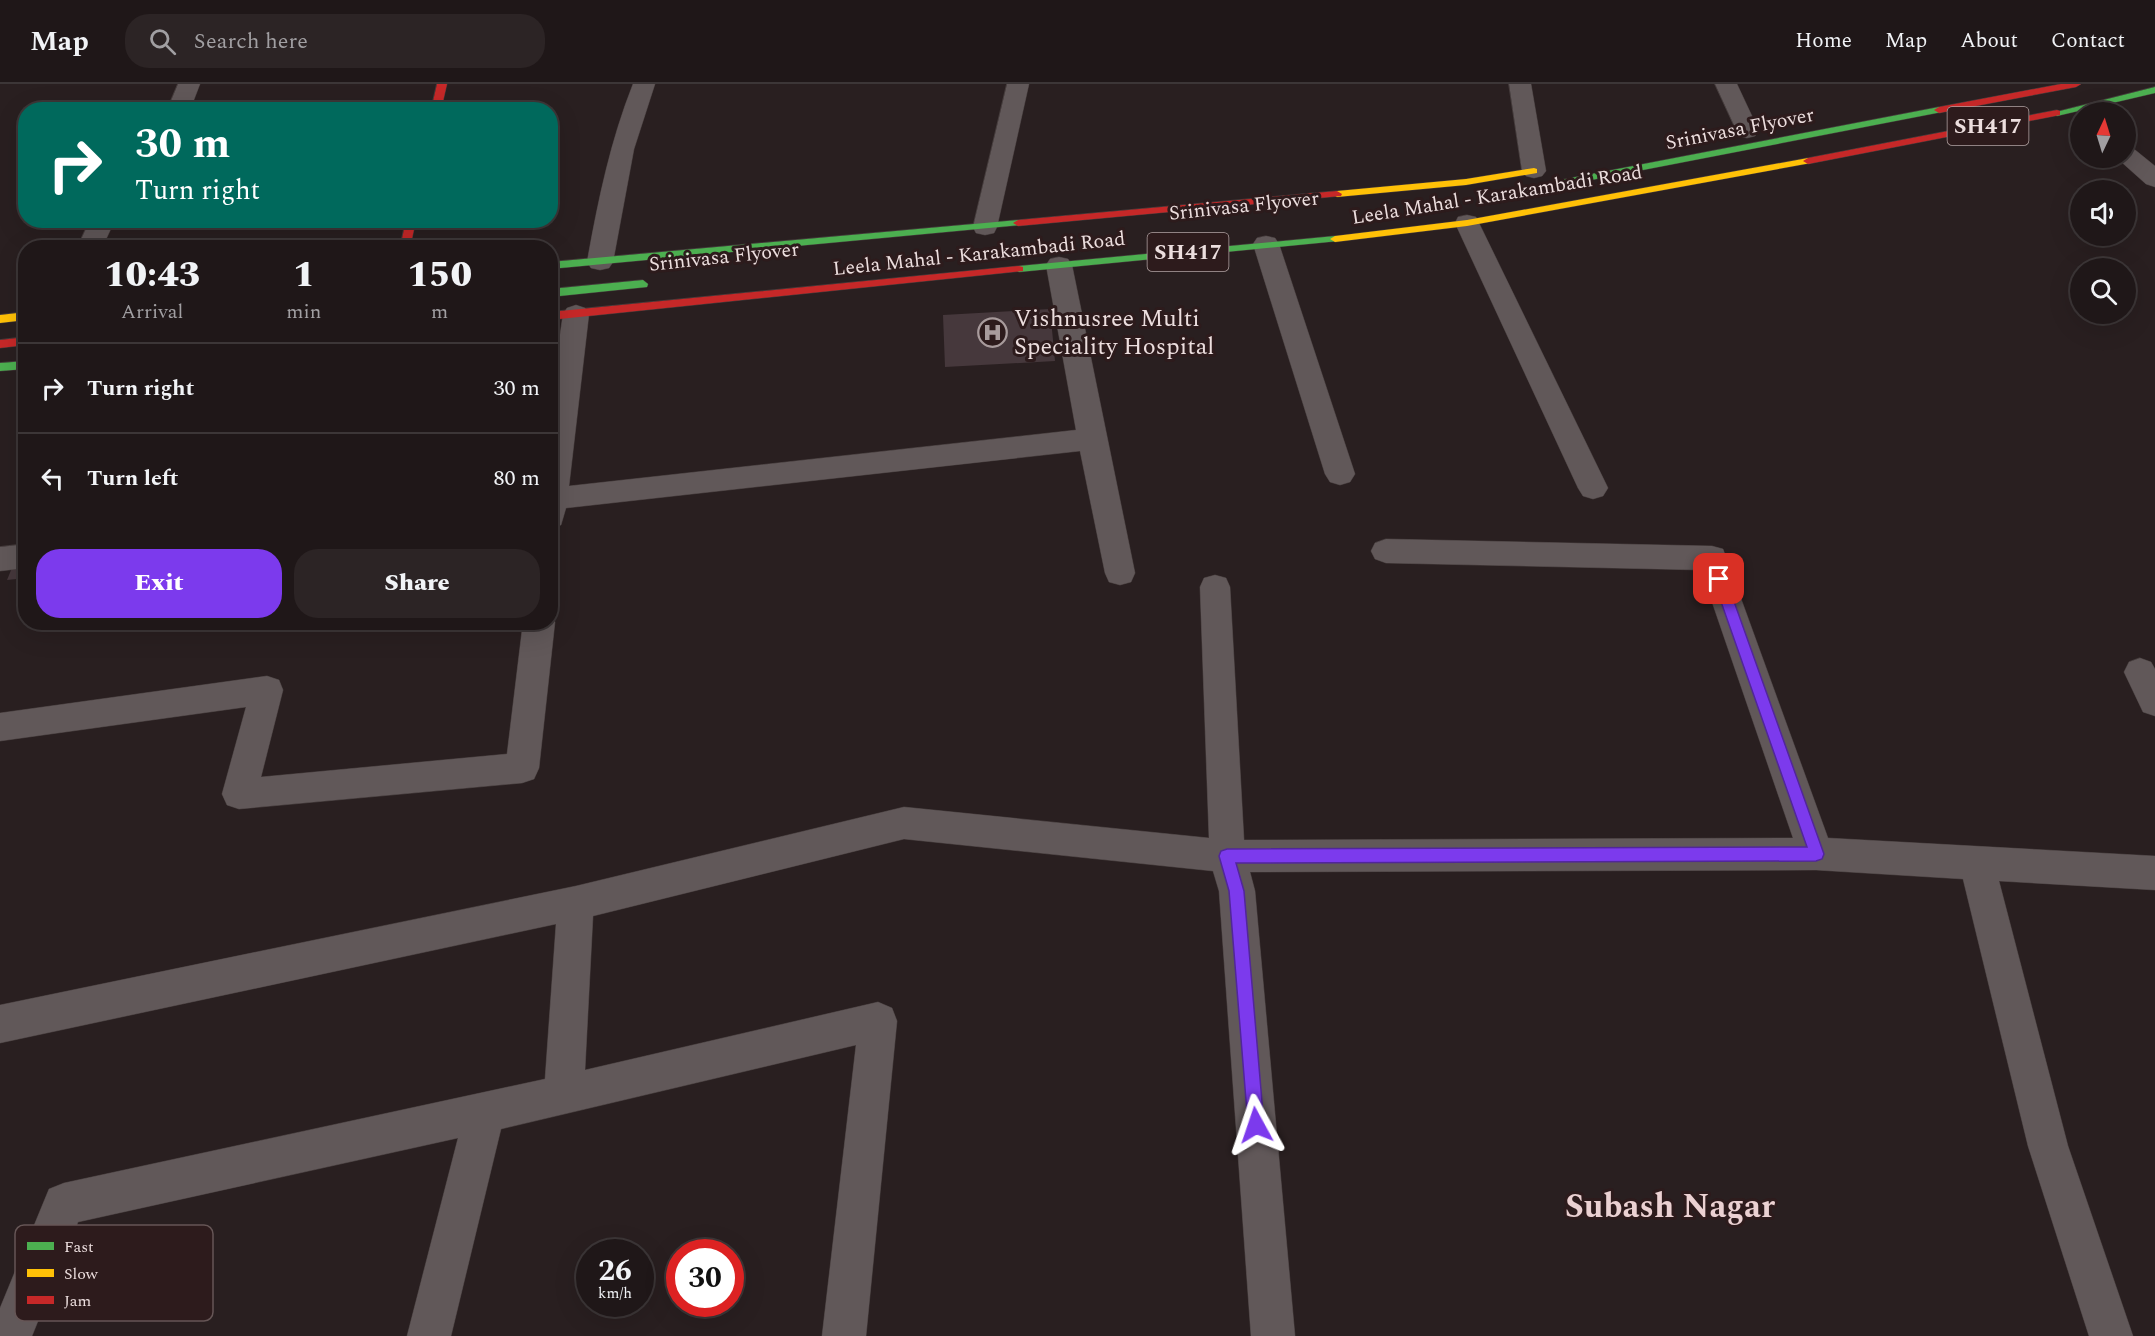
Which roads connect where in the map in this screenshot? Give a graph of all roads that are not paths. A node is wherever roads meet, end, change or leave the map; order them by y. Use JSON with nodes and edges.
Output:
{"nodes":[{"id":1,"x":189,"y":84,"type":"edge"},
{"id":2,"x":442,"y":84,"type":"edge"},
{"id":3,"x":644,"y":84,"type":"edge"},
{"id":4,"x":1018,"y":84,"type":"edge"},
{"id":5,"x":1520,"y":84,"type":"edge"},
{"id":6,"x":1726,"y":84,"type":"edge"},
{"id":7,"x":2076,"y":84,"type":"edge"},
{"id":8,"x":2155,"y":90,"type":"edge"},
{"id":9,"x":181,"y":102,"type":"edge"},
{"id":10,"x":438,"y":102,"type":"edge"},
{"id":11,"x":2116,"y":102,"type":"edge"},
{"id":12,"x":2070,"y":115,"type":"edge"},
{"id":13,"x":1747,"y":131,"type":"dead end"},
{"id":14,"x":2136,"y":163,"type":"edge"},
{"id":15,"x":1539,"y":170,"type":"joint"},
{"id":16,"x":2155,"y":179,"type":"edge"},
{"id":17,"x":1494,"y":195,"type":"dead end"},
{"id":18,"x":1467,"y":224,"type":"junction"},
{"id":19,"x":985,"y":227,"type":"junction"},
{"id":20,"x":1266,"y":244,"type":"junction"},
{"id":21,"x":600,"y":262,"type":"junction"},
{"id":22,"x":558,"y":265,"type":"edge"},
{"id":23,"x":1059,"y":265,"type":"junction"},
{"id":24,"x":653,"y":283,"type":"dead end"},
{"id":25,"x":558,"y":292,"type":"edge"},
{"id":26,"x":563,"y":315,"type":"edge"},
{"id":27,"x":18,"y":317,"type":"edge"},
{"id":28,"x":0,"y":319,"type":"edge"},
{"id":29,"x":18,"y":342,"type":"edge"},
{"id":30,"x":0,"y":344,"type":"edge"},
{"id":31,"x":18,"y":366,"type":"edge"},
{"id":32,"x":0,"y":367,"type":"edge"},
{"id":33,"x":558,"y":394,"type":"edge"},
{"id":34,"x":1092,"y":439,"type":"junction"},
{"id":35,"x":1340,"y":474,"type":"dead end"},
{"id":36,"x":1593,"y":488,"type":"dead end"},
{"id":37,"x":558,"y":504,"type":"edge"},
{"id":38,"x":1386,"y":551,"type":"dead end"},
{"id":39,"x":18,"y":557,"type":"edge"},
{"id":40,"x":0,"y":559,"type":"edge"},
{"id":41,"x":1120,"y":573,"type":"dead end"},
{"id":42,"x":1215,"y":587,"type":"dead end"},
{"id":43,"x":537,"y":630,"type":"edge"},
{"id":44,"x":2140,"y":672,"type":"dead end"},
{"id":45,"x":2155,"y":702,"type":"edge"},
{"id":46,"x":0,"y":727,"type":"edge"},
{"id":47,"x":1816,"y":854,"type":"junction"},
{"id":48,"x":1227,"y":856,"type":"junction"},
{"id":49,"x":1977,"y":863,"type":"junction"},
{"id":50,"x":2155,"y":873,"type":"edge"},
{"id":51,"x":576,"y":903,"type":"junction"},
{"id":52,"x":0,"y":1024,"type":"edge"},
{"id":53,"x":564,"y":1095,"type":"junction"},
{"id":54,"x":484,"y":1112,"type":"junction"},
{"id":55,"x":55,"y":1225,"type":"edge"},
{"id":56,"x":15,"y":1321,"type":"edge"},
{"id":57,"x":9,"y":1336,"type":"edge"},
{"id":58,"x":429,"y":1336,"type":"edge"},
{"id":59,"x":844,"y":1336,"type":"edge"},
{"id":60,"x":1273,"y":1336,"type":"edge"},
{"id":61,"x":2112,"y":1336,"type":"edge"}],
"edges":[{"from":1,"to":9,"type":"street"},
{"from":2,"to":10,"type":"main road"},
{"from":3,"to":21,"type":"street"},
{"from":4,"to":19,"type":"street"},
{"from":5,"to":15,"type":"street"},
{"from":6,"to":13,"type":"street"},
{"from":7,"to":17,"type":"main road","name":"Srinivasa Flyover"},
{"from":8,"to":11,"type":"main road","name":"Leela Mahal - Karakambadi Road","number":"SH417"},
{"from":12,"to":18,"type":"main road","name":"Leela Mahal - Karakambadi Road","number":"SH417"},
{"from":14,"to":16,"type":"street"},
{"from":15,"to":19,"type":"main road","name":"Leela Mahal - Karakambadi Road","number":"SH417"},
{"from":18,"to":20,"type":"main road","name":"Leela Mahal - Karakambadi Road","number":"SH417"},
{"from":18,"to":36,"type":"street"},
{"from":19,"to":21,"type":"main road","name":"Leela Mahal - Karakambadi Road","number":"SH417"},
{"from":20,"to":23,"type":"main road","name":"Leela Mahal - Karakambadi Road","number":"SH417"},
{"from":20,"to":35,"type":"street"},
{"from":21,"to":22,"type":"main road","name":"Leela Mahal - Karakambadi Road","number":"SH417"},
{"from":23,"to":26,"type":"main road","name":"Leela Mahal - Karakambadi Road","number":"SH417"},
{"from":23,"to":34,"type":"street"},
{"from":24,"to":25,"type":"main road","name":"Srinivasa Flyover"},
{"from":26,"to":33,"type":"street"},
{"from":27,"to":28,"type":"main road"},
{"from":29,"to":30,"type":"main road"},
{"from":31,"to":32,"type":"main road"},
{"from":34,"to":37,"type":"street"},
{"from":34,"to":41,"type":"street"},
{"from":38,"to":47,"type":"street"},
{"from":39,"to":40,"type":"street"},
{"from":42,"to":48,"type":"street"},
{"from":43,"to":46,"type":"street"},
{"from":44,"to":45,"type":"street"},
{"from":47,"to":48,"type":"street"},
{"from":47,"to":49,"type":"street"},
{"from":48,"to":51,"type":"street"},
{"from":48,"to":60,"type":"street"},
{"from":49,"to":50,"type":"street"},
{"from":49,"to":61,"type":"street"},
{"from":51,"to":52,"type":"street"},
{"from":51,"to":53,"type":"street"},
{"from":53,"to":54,"type":"street"},
{"from":53,"to":59,"type":"street"},
{"from":54,"to":55,"type":"street"},
{"from":54,"to":58,"type":"street"},
{"from":56,"to":57,"type":"street"}]}
